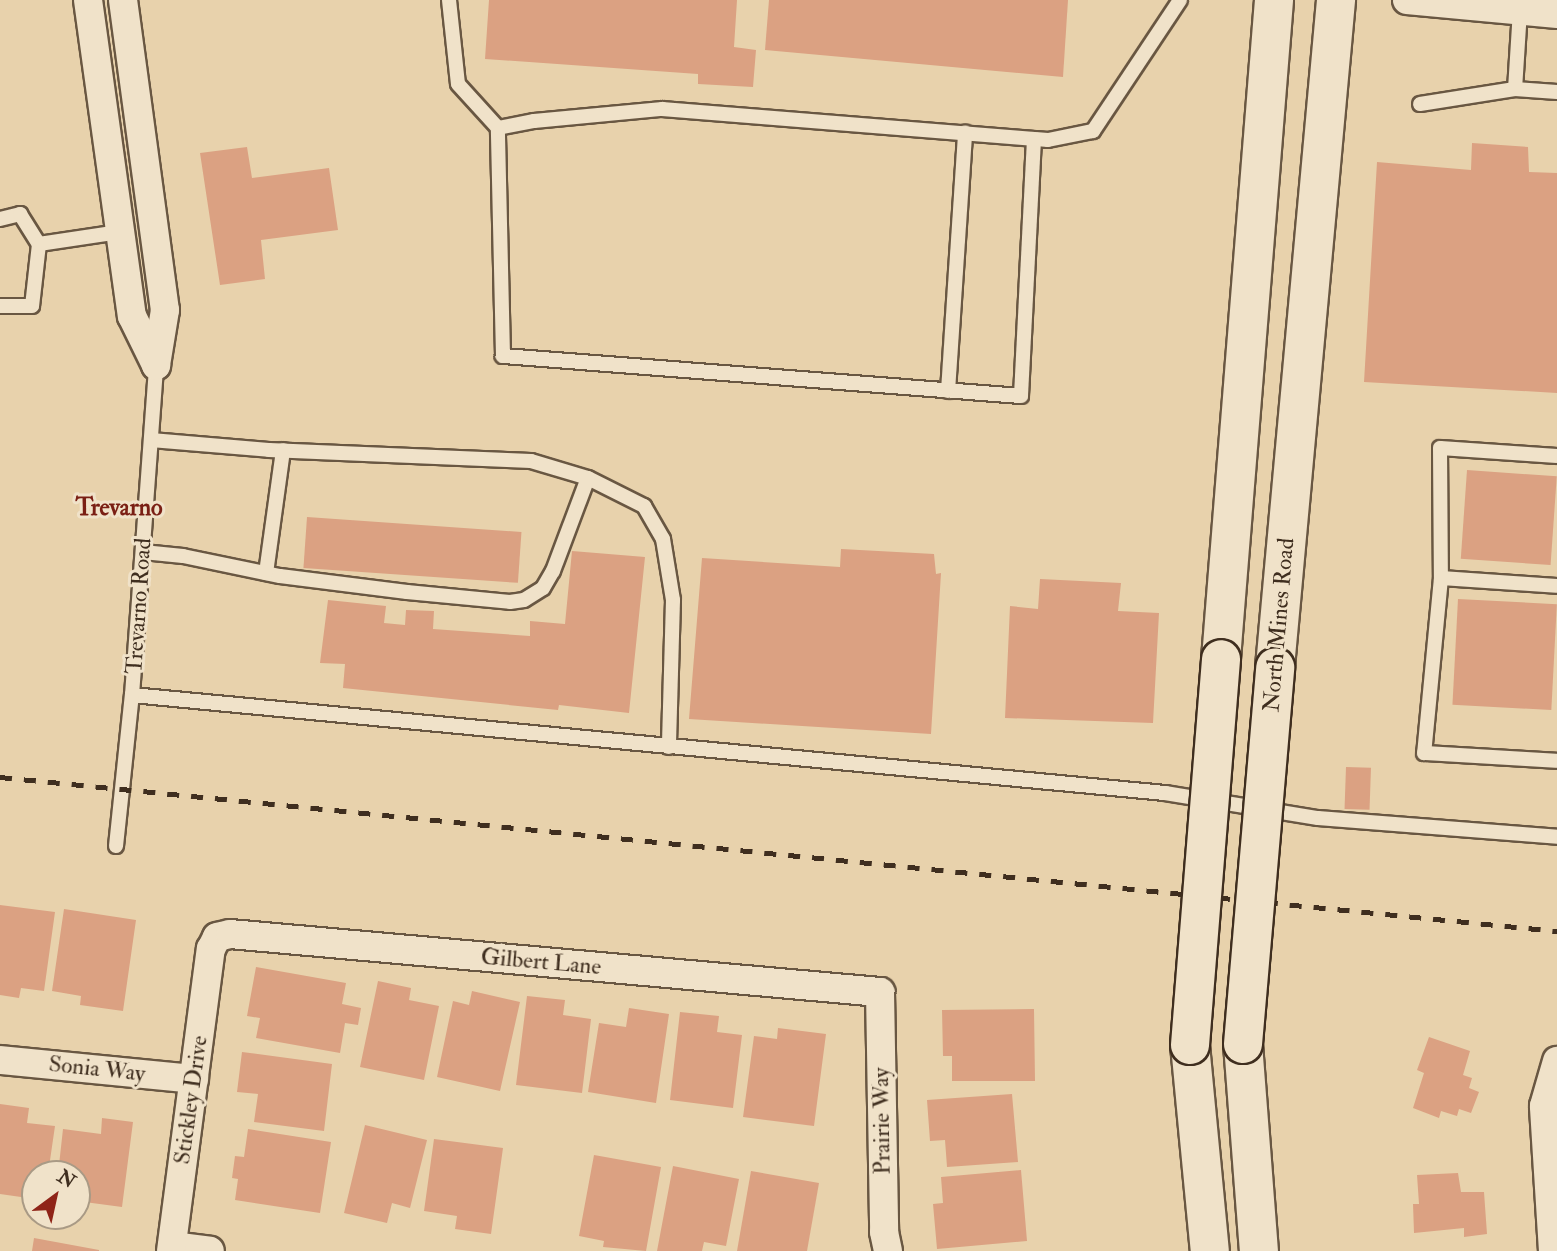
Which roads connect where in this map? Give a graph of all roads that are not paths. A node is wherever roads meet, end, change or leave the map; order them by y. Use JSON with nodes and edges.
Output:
{"nodes":[{"id":1,"x":88,"y":0,"type":"edge"},
{"id":2,"x":123,"y":0,"type":"edge"},
{"id":3,"x":449,"y":0,"type":"edge"},
{"id":4,"x":1180,"y":0,"type":"edge"},
{"id":5,"x":1274,"y":0,"type":"edge"},
{"id":6,"x":1336,"y":0,"type":"edge"},
{"id":7,"x":1407,"y":0,"type":"edge"},
{"id":8,"x":1537,"y":9,"type":"edge"},
{"id":9,"x":1515,"y":89,"type":"junction"},
{"id":10,"x":1557,"y":92,"type":"edge"},
{"id":11,"x":1420,"y":104,"type":"dead end"},
{"id":12,"x":498,"y":128,"type":"junction"},
{"id":13,"x":965,"y":133,"type":"junction"},
{"id":14,"x":1034,"y":139,"type":"junction"},
{"id":15,"x":0,"y":219,"type":"edge"},
{"id":16,"x":120,"y":232,"type":"junction"},
{"id":17,"x":39,"y":244,"type":"junction"},
{"id":18,"x":0,"y":306,"type":"edge"},
{"id":19,"x":156,"y":365,"type":"junction"},
{"id":20,"x":948,"y":391,"type":"junction"},
{"id":21,"x":151,"y":440,"type":"junction"},
{"id":22,"x":284,"y":450,"type":"junction"},
{"id":23,"x":1557,"y":456,"type":"edge"},
{"id":24,"x":588,"y":478,"type":"junction"},
{"id":25,"x":143,"y":552,"type":"junction"},
{"id":26,"x":266,"y":573,"type":"junction"},
{"id":27,"x":1441,"y":578,"type":"junction"},
{"id":28,"x":1557,"y":586,"type":"edge"},
{"id":29,"x":132,"y":695,"type":"junction"},
{"id":30,"x":669,"y":747,"type":"junction"},
{"id":31,"x":1557,"y":761,"type":"edge"},
{"id":32,"x":1557,"y":837,"type":"edge"},
{"id":33,"x":116,"y":846,"type":"dead end"},
{"id":34,"x":211,"y":949,"type":"joint"},
{"id":35,"x":880,"y":992,"type":"joint"},
{"id":36,"x":0,"y":1060,"type":"edge"},
{"id":37,"x":1556,"y":1062,"type":"edge"},
{"id":38,"x":194,"y":1079,"type":"junction"},
{"id":39,"x":172,"y":1249,"type":"edge"},
{"id":40,"x":210,"y":1251,"type":"edge"},
{"id":41,"x":888,"y":1251,"type":"edge"},
{"id":42,"x":1210,"y":1251,"type":"edge"},
{"id":43,"x":1259,"y":1251,"type":"edge"},
{"id":44,"x":1553,"y":1251,"type":"edge"}],
"edges":[{"from":1,"to":16,"type":"street","name":"Trevarno Road"},
{"from":2,"to":19,"type":"street","name":"Trevarno Road"},
{"from":3,"to":12,"type":"lane"},
{"from":4,"to":14,"type":"lane"},
{"from":5,"to":42,"type":"main road","bridge":true},
{"from":6,"to":43,"type":"main road","name":"North Mines Road","bridge":true},
{"from":7,"to":8,"type":"street"},
{"from":8,"to":9,"type":"lane"},
{"from":9,"to":10,"type":"lane"},
{"from":9,"to":11,"type":"lane"},
{"from":12,"to":13,"type":"lane"},
{"from":12,"to":20,"type":"lane"},
{"from":13,"to":14,"type":"lane"},
{"from":13,"to":20,"type":"lane"},
{"from":14,"to":20,"type":"lane"},
{"from":15,"to":17,"type":"lane"},
{"from":16,"to":17,"type":"lane"},
{"from":16,"to":19,"type":"street","name":"Trevarno Road"},
{"from":17,"to":18,"type":"lane"},
{"from":19,"to":21,"type":"lane","name":"Trevarno Road"},
{"from":21,"to":22,"type":"lane"},
{"from":21,"to":25,"type":"lane","name":"Trevarno Road"},
{"from":22,"to":24,"type":"lane"},
{"from":22,"to":26,"type":"lane"},
{"from":23,"to":27,"type":"lane"},
{"from":24,"to":26,"type":"lane"},
{"from":24,"to":30,"type":"lane"},
{"from":25,"to":26,"type":"lane"},
{"from":25,"to":29,"type":"lane","name":"Trevarno Road"},
{"from":27,"to":28,"type":"lane"},
{"from":27,"to":31,"type":"lane"},
{"from":29,"to":30,"type":"lane"},
{"from":29,"to":33,"type":"lane","name":"Trevarno Road"},
{"from":30,"to":32,"type":"lane"},
{"from":34,"to":35,"type":"street","name":"Gilbert Lane"},
{"from":34,"to":38,"type":"street","name":"Stickley Drive"},
{"from":35,"to":41,"type":"street","name":"Prairie Way"},
{"from":36,"to":38,"type":"street","name":"Sonia Way"},
{"from":37,"to":44,"type":"street"},
{"from":38,"to":39,"type":"street","name":"Stickley Drive"},
{"from":39,"to":40,"type":"street"}]}
